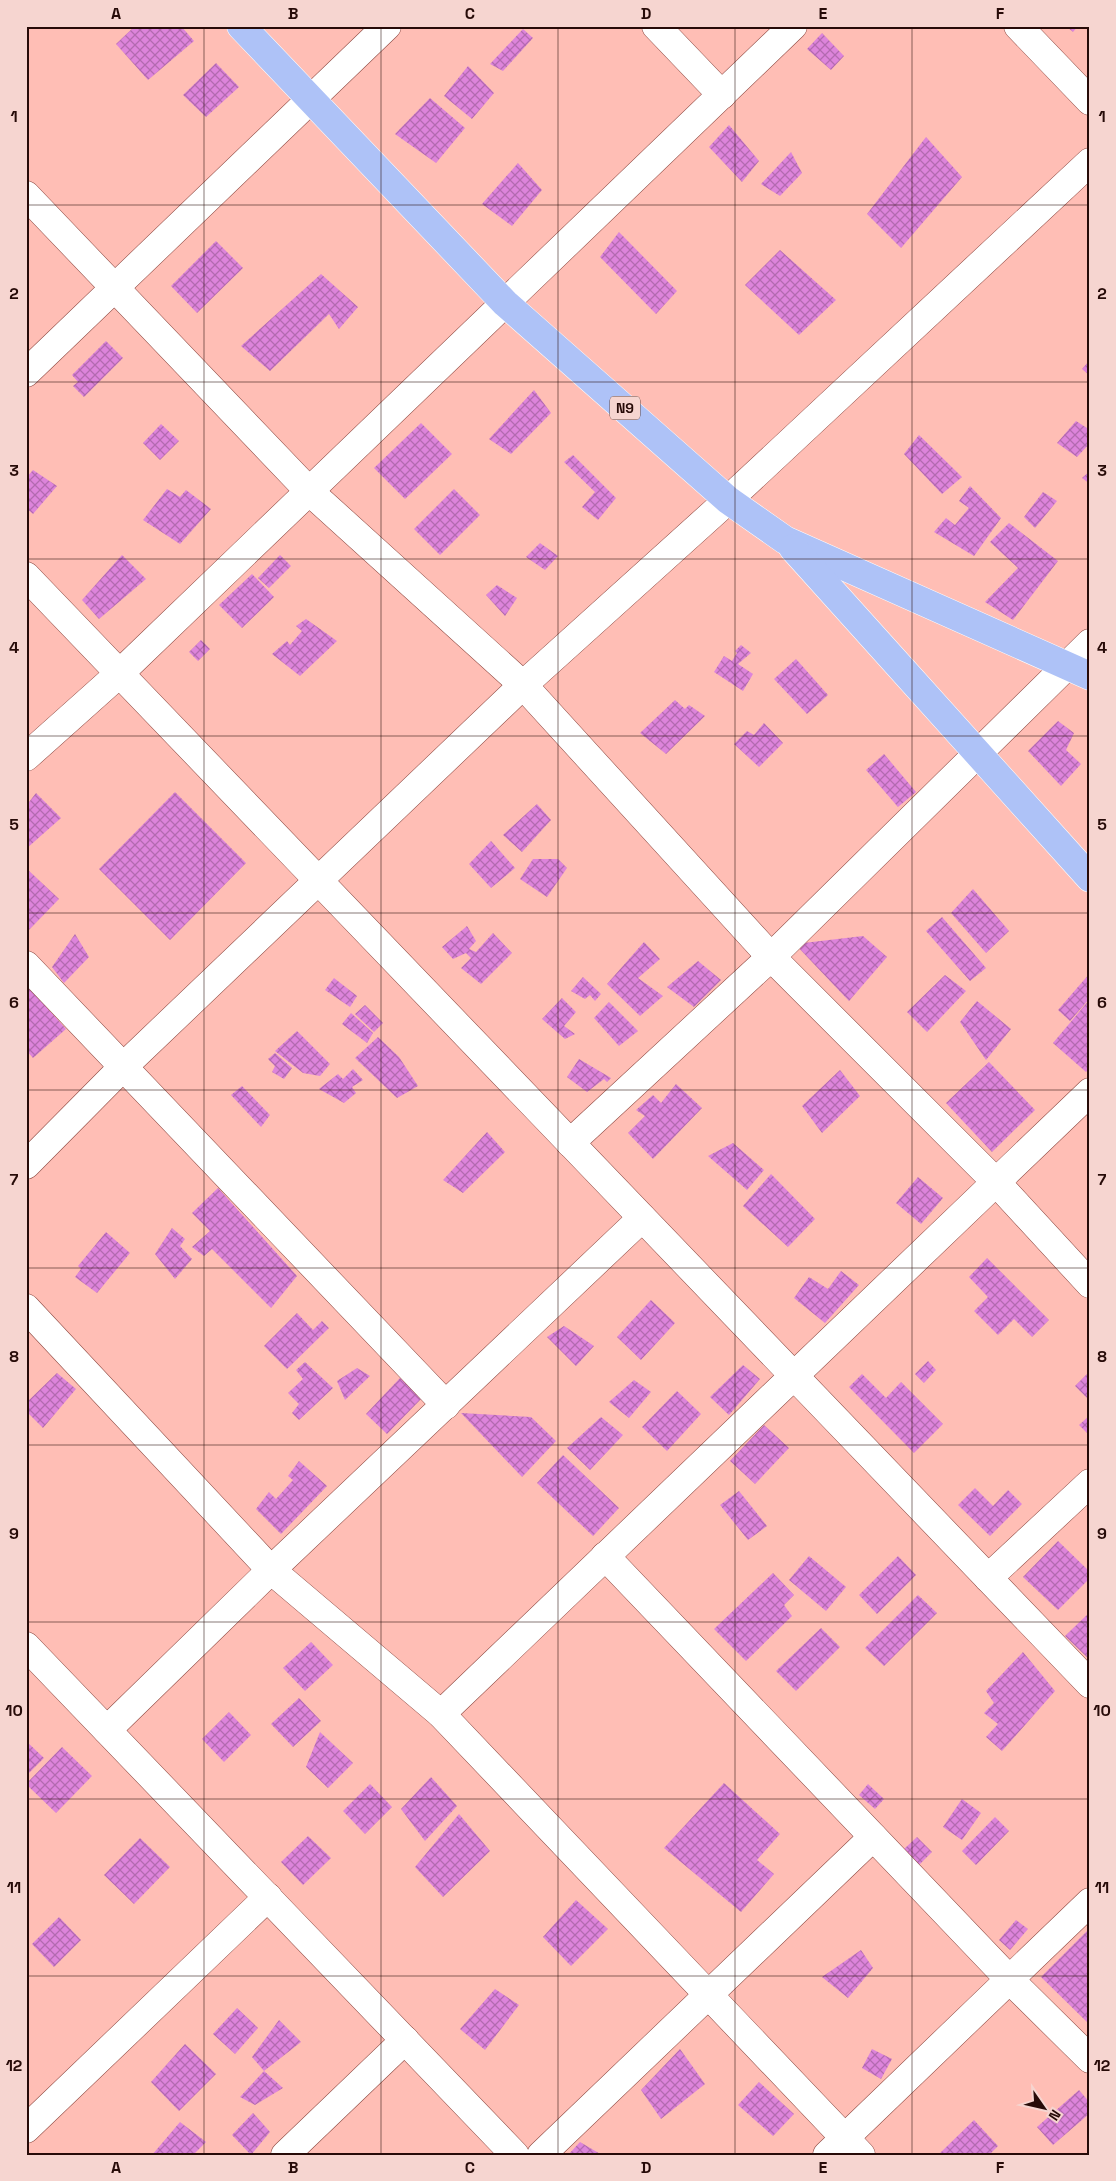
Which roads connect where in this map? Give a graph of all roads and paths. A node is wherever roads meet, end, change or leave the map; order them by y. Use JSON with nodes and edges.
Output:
{"nodes":[{"id":1,"x":241,"y":26,"type":"edge"},
{"id":2,"x":387,"y":26,"type":"edge"},
{"id":3,"x":656,"y":26,"type":"edge"},
{"id":4,"x":793,"y":26,"type":"edge"},
{"id":5,"x":1018,"y":26,"type":"edge"},
{"id":6,"x":722,"y":95,"type":"junction"},
{"id":7,"x":311,"y":100,"type":"junction"},
{"id":8,"x":1090,"y":102,"type":"edge"},
{"id":9,"x":1090,"y":162,"type":"edge"},
{"id":10,"x":26,"y":195,"type":"edge"},
{"id":11,"x":115,"y":288,"type":"junction"},
{"id":12,"x":505,"y":303,"type":"junction"},
{"id":13,"x":26,"y":372,"type":"edge"},
{"id":14,"x":309,"y":491,"type":"junction"},
{"id":15,"x":728,"y":500,"type":"junction"},
{"id":16,"x":785,"y":540,"type":"junction"},
{"id":17,"x":26,"y":576,"type":"edge"},
{"id":18,"x":1090,"y":643,"type":"edge"},
{"id":19,"x":1078,"y":671,"type":"edge"},
{"id":20,"x":120,"y":673,"type":"junction"},
{"id":21,"x":523,"y":685,"type":"junction"},
{"id":22,"x":979,"y":752,"type":"junction"},
{"id":23,"x":26,"y":757,"type":"edge"},
{"id":24,"x":1090,"y":878,"type":"edge"},
{"id":25,"x":318,"y":880,"type":"junction"},
{"id":26,"x":771,"y":957,"type":"junction"},
{"id":27,"x":26,"y":966,"type":"edge"},
{"id":28,"x":123,"y":1066,"type":"junction"},
{"id":29,"x":1090,"y":1092,"type":"edge"},
{"id":30,"x":570,"y":1143,"type":"junction"},
{"id":31,"x":26,"y":1165,"type":"edge"},
{"id":32,"x":996,"y":1182,"type":"junction"},
{"id":33,"x":642,"y":1218,"type":"junction"},
{"id":34,"x":1090,"y":1284,"type":"edge"},
{"id":35,"x":26,"y":1308,"type":"edge"},
{"id":36,"x":794,"y":1376,"type":"junction"},
{"id":37,"x":446,"y":1405,"type":"junction"},
{"id":38,"x":1090,"y":1483,"type":"edge"},
{"id":39,"x":606,"y":1556,"type":"junction"},
{"id":40,"x":271,"y":1570,"type":"junction"},
{"id":41,"x":988,"y":1578,"type":"junction"},
{"id":42,"x":26,"y":1646,"type":"edge"},
{"id":43,"x":1090,"y":1684,"type":"edge"},
{"id":44,"x":441,"y":1714,"type":"junction"},
{"id":45,"x":107,"y":1730,"type":"junction"},
{"id":46,"x":873,"y":1837,"type":"junction"},
{"id":47,"x":268,"y":1897,"type":"junction"},
{"id":48,"x":1090,"y":1902,"type":"edge"},
{"id":49,"x":1009,"y":1979,"type":"junction"},
{"id":50,"x":709,"y":1994,"type":"junction"},
{"id":51,"x":405,"y":2040,"type":"junction"},
{"id":52,"x":1090,"y":2059,"type":"edge"},
{"id":53,"x":26,"y":2129,"type":"edge"},
{"id":54,"x":844,"y":2149,"type":"edge"},
{"id":55,"x":285,"y":2155,"type":"edge"},
{"id":56,"x":515,"y":2155,"type":"edge"},
{"id":57,"x":541,"y":2155,"type":"edge"}],
"edges":[{"from":1,"to":7,"type":"main road","number":"N9"},
{"from":2,"to":7,"type":"street"},
{"from":3,"to":6,"type":"street"},
{"from":4,"to":6,"type":"street"},
{"from":5,"to":8,"type":"street"},
{"from":6,"to":12,"type":"street"},
{"from":7,"to":11,"type":"street"},
{"from":7,"to":12,"type":"main road","number":"N9"},
{"from":9,"to":15,"type":"street"},
{"from":10,"to":11,"type":"street"},
{"from":11,"to":13,"type":"street"},
{"from":11,"to":14,"type":"street"},
{"from":12,"to":14,"type":"street"},
{"from":12,"to":15,"type":"main road","number":"N9"},
{"from":14,"to":20,"type":"street"},
{"from":14,"to":21,"type":"street"},
{"from":15,"to":16,"type":"main road","number":"N9"},
{"from":15,"to":21,"type":"street"},
{"from":16,"to":19,"type":"main road","number":"N9"},
{"from":16,"to":22,"type":"main road"},
{"from":17,"to":20,"type":"street"},
{"from":18,"to":19,"type":"street"},
{"from":19,"to":22,"type":"street"},
{"from":20,"to":23,"type":"street"},
{"from":20,"to":25,"type":"street"},
{"from":21,"to":25,"type":"street"},
{"from":21,"to":26,"type":"street"},
{"from":22,"to":24,"type":"main road"},
{"from":22,"to":26,"type":"street"},
{"from":25,"to":28,"type":"street"},
{"from":25,"to":30,"type":"street"},
{"from":26,"to":30,"type":"street"},
{"from":26,"to":32,"type":"street"},
{"from":27,"to":28,"type":"street"},
{"from":28,"to":31,"type":"street"},
{"from":28,"to":37,"type":"street"},
{"from":29,"to":32,"type":"street"},
{"from":30,"to":33,"type":"street"},
{"from":32,"to":34,"type":"street"},
{"from":32,"to":36,"type":"street"},
{"from":33,"to":36,"type":"street"},
{"from":33,"to":37,"type":"street"},
{"from":35,"to":40,"type":"street"},
{"from":36,"to":39,"type":"street"},
{"from":36,"to":41,"type":"street"},
{"from":37,"to":40,"type":"street"},
{"from":38,"to":41,"type":"street"},
{"from":39,"to":44,"type":"street"},
{"from":39,"to":46,"type":"street"},
{"from":40,"to":44,"type":"street"},
{"from":40,"to":45,"type":"street"},
{"from":41,"to":43,"type":"street"},
{"from":42,"to":45,"type":"street"},
{"from":44,"to":50,"type":"street"},
{"from":45,"to":47,"type":"street"},
{"from":46,"to":49,"type":"street"},
{"from":46,"to":50,"type":"street"},
{"from":47,"to":51,"type":"street"},
{"from":47,"to":53,"type":"street"},
{"from":48,"to":49,"type":"street"},
{"from":49,"to":52,"type":"street"},
{"from":49,"to":54,"type":"street"},
{"from":50,"to":54,"type":"street"},
{"from":50,"to":57,"type":"street"},
{"from":51,"to":55,"type":"street"},
{"from":51,"to":56,"type":"street"}]}
